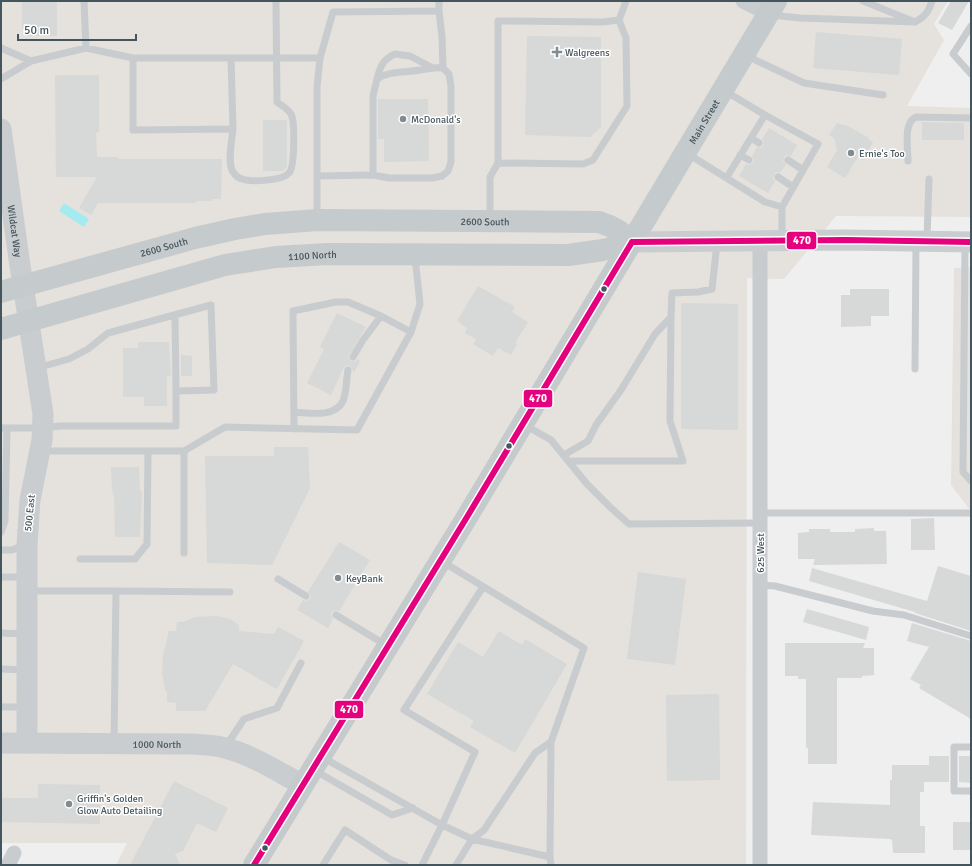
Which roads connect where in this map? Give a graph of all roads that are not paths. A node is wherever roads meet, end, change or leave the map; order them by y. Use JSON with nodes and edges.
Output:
{"nodes":[{"id":1,"x":84,"y":1,"type":"edge"},
{"id":2,"x":276,"y":1,"type":"edge"},
{"id":3,"x":439,"y":1,"type":"edge"},
{"id":4,"x":626,"y":1,"type":"edge"},
{"id":5,"x":743,"y":1,"type":"edge"},
{"id":6,"x":863,"y":1,"type":"edge"},
{"id":7,"x":932,"y":1,"type":"edge"},
{"id":8,"x":773,"y":8,"type":"edge"},
{"id":9,"x":439,"y":11,"type":"junction"},
{"id":10,"x":619,"y":20,"type":"junction"},
{"id":11,"x":915,"y":22,"type":"junction"},
{"id":12,"x":971,"y":26,"type":"edge"},
{"id":13,"x":1,"y":48,"type":"edge"},
{"id":14,"x":86,"y":48,"type":"junction"},
{"id":15,"x":744,"y":55,"type":"junction"},
{"id":16,"x":133,"y":58,"type":"junction"},
{"id":17,"x":231,"y":58,"type":"junction"},
{"id":18,"x":276,"y":58,"type":"junction"},
{"id":19,"x":320,"y":58,"type":"junction"},
{"id":20,"x":31,"y":60,"type":"junction"},
{"id":21,"x":431,"y":67,"type":"junction"},
{"id":22,"x":443,"y":68,"type":"junction"},
{"id":23,"x":971,"y":74,"type":"edge"},
{"id":24,"x":1,"y":78,"type":"edge"},
{"id":25,"x":376,"y":79,"type":"junction"},
{"id":26,"x":724,"y":90,"type":"junction"},
{"id":27,"x":883,"y":95,"type":"dead end"},
{"id":28,"x":765,"y":115,"type":"junction"},
{"id":29,"x":971,"y":118,"type":"edge"},
{"id":30,"x":1,"y":129,"type":"edge"},
{"id":31,"x":232,"y":129,"type":"junction"},
{"id":32,"x":751,"y":138,"type":"junction"},
{"id":33,"x":759,"y":143,"type":"dead end"},
{"id":34,"x":686,"y":152,"type":"junction"},
{"id":35,"x":740,"y":155,"type":"junction"},
{"id":36,"x":749,"y":160,"type":"dead end"},
{"id":37,"x":788,"y":160,"type":"dead end"},
{"id":38,"x":908,"y":161,"type":"dead end"},
{"id":39,"x":498,"y":163,"type":"junction"},
{"id":40,"x":803,"y":170,"type":"junction"},
{"id":41,"x":373,"y":175,"type":"junction"},
{"id":42,"x":317,"y":176,"type":"junction"},
{"id":43,"x":727,"y":177,"type":"junction"},
{"id":44,"x":778,"y":177,"type":"dead end"},
{"id":45,"x":929,"y":179,"type":"dead end"},
{"id":46,"x":793,"y":187,"type":"junction"},
{"id":47,"x":782,"y":207,"type":"junction"},
{"id":48,"x":318,"y":220,"type":"junction"},
{"id":49,"x":490,"y":222,"type":"junction"},
{"id":50,"x":760,"y":240,"type":"junction"},
{"id":51,"x":782,"y":240,"type":"junction"},
{"id":52,"x":717,"y":241,"type":"junction"},
{"id":53,"x":921,"y":241,"type":"junction"},
{"id":54,"x":632,"y":242,"type":"junction"},
{"id":55,"x":968,"y":242,"type":"edge"},
{"id":56,"x":415,"y":254,"type":"junction"},
{"id":57,"x":23,"y":286,"type":"junction"},
{"id":58,"x":1,"y":292,"type":"edge"},
{"id":59,"x":175,"y":315,"type":"junction"},
{"id":60,"x":380,"y":316,"type":"junction"},
{"id":61,"x":671,"y":317,"type":"junction"},
{"id":62,"x":28,"y":321,"type":"junction"},
{"id":63,"x":1,"y":329,"type":"edge"},
{"id":64,"x":411,"y":332,"type":"junction"},
{"id":65,"x":353,"y":357,"type":"dead end"},
{"id":66,"x":36,"y":368,"type":"junction"},
{"id":67,"x":915,"y":369,"type":"dead end"},
{"id":68,"x":348,"y":370,"type":"dead end"},
{"id":69,"x":176,"y":391,"type":"junction"},
{"id":70,"x":294,"y":412,"type":"junction"},
{"id":71,"x":523,"y":424,"type":"junction"},
{"id":72,"x":4,"y":428,"type":"edge"},
{"id":73,"x":43,"y":428,"type":"junction"},
{"id":74,"x":294,"y":429,"type":"junction"},
{"id":75,"x":41,"y":451,"type":"junction"},
{"id":76,"x":148,"y":451,"type":"junction"},
{"id":77,"x":184,"y":451,"type":"junction"},
{"id":78,"x":564,"y":455,"type":"junction"},
{"id":79,"x":569,"y":461,"type":"junction"},
{"id":80,"x":971,"y":481,"type":"edge"},
{"id":81,"x":971,"y":513,"type":"edge"},
{"id":82,"x":760,"y":518,"type":"junction"},
{"id":83,"x":1,"y":532,"type":"edge"},
{"id":84,"x":26,"y":545,"type":"junction"},
{"id":85,"x":1,"y":550,"type":"edge"},
{"id":86,"x":184,"y":553,"type":"dead end"},
{"id":87,"x":80,"y":559,"type":"dead end"},
{"id":88,"x":440,"y":560,"type":"junction"},
{"id":89,"x":1,"y":577,"type":"edge"},
{"id":90,"x":278,"y":579,"type":"dead end"},
{"id":91,"x":26,"y":584,"type":"junction"},
{"id":92,"x":760,"y":585,"type":"junction"},
{"id":93,"x":483,"y":587,"type":"junction"},
{"id":94,"x":116,"y":591,"type":"junction"},
{"id":95,"x":230,"y":592,"type":"dead end"},
{"id":96,"x":306,"y":596,"type":"dead end"},
{"id":97,"x":336,"y":615,"type":"dead end"},
{"id":98,"x":1,"y":633,"type":"edge"},
{"id":99,"x":26,"y":634,"type":"junction"},
{"id":100,"x":971,"y":636,"type":"edge"},
{"id":101,"x":388,"y":646,"type":"junction"},
{"id":102,"x":301,"y":663,"type":"dead end"},
{"id":103,"x":1,"y":669,"type":"edge"},
{"id":104,"x":27,"y":670,"type":"junction"},
{"id":105,"x":1,"y":707,"type":"edge"},
{"id":106,"x":27,"y":707,"type":"junction"},
{"id":107,"x":552,"y":742,"type":"junction"},
{"id":108,"x":1,"y":743,"type":"edge"},
{"id":109,"x":27,"y":743,"type":"junction"},
{"id":110,"x":114,"y":744,"type":"junction"},
{"id":111,"x":971,"y":747,"type":"edge"},
{"id":112,"x":225,"y":748,"type":"junction"},
{"id":113,"x":312,"y":770,"type":"junction"},
{"id":114,"x":971,"y":791,"type":"edge"},
{"id":115,"x":413,"y":808,"type":"junction"},
{"id":116,"x":442,"y":825,"type":"junction"},
{"id":117,"x":472,"y":839,"type":"junction"},
{"id":118,"x":550,"y":857,"type":"junction"},
{"id":119,"x":390,"y":862,"type":"edge"},
{"id":120,"x":254,"y":865,"type":"edge"},
{"id":121,"x":323,"y":865,"type":"edge"},
{"id":122,"x":405,"y":865,"type":"edge"},
{"id":123,"x":422,"y":865,"type":"edge"},
{"id":124,"x":456,"y":865,"type":"edge"},
{"id":125,"x":551,"y":865,"type":"edge"},
{"id":126,"x":760,"y":865,"type":"edge"}],
"edges":[{"from":1,"to":14,"type":"lane"},
{"from":2,"to":18,"type":"lane"},
{"from":3,"to":9,"type":"lane"},
{"from":4,"to":10,"type":"lane"},
{"from":5,"to":8,"type":"street"},
{"from":6,"to":11,"type":"lane"},
{"from":7,"to":11,"type":"lane"},
{"from":8,"to":11,"type":"lane"},
{"from":8,"to":15,"type":"main road","name":"Main Street"},
{"from":9,"to":19,"type":"lane"},
{"from":9,"to":22,"type":"lane"},
{"from":10,"to":39,"type":"lane"},
{"from":10,"to":39,"type":"lane"},
{"from":12,"to":23,"type":"lane"},
{"from":13,"to":20,"type":"lane"},
{"from":14,"to":16,"type":"lane"},
{"from":14,"to":20,"type":"lane"},
{"from":15,"to":26,"type":"main road","name":"Main Street"},
{"from":15,"to":27,"type":"lane"},
{"from":16,"to":17,"type":"lane"},
{"from":16,"to":31,"type":"lane"},
{"from":17,"to":18,"type":"lane"},
{"from":17,"to":31,"type":"lane"},
{"from":18,"to":19,"type":"lane"},
{"from":18,"to":31,"type":"lane"},
{"from":19,"to":42,"type":"lane"},
{"from":20,"to":24,"type":"lane"},
{"from":21,"to":22,"type":"lane"},
{"from":21,"to":25,"type":"lane"},
{"from":21,"to":25,"type":"lane"},
{"from":22,"to":41,"type":"lane"},
{"from":25,"to":41,"type":"lane"},
{"from":26,"to":28,"type":"lane"},
{"from":26,"to":34,"type":"main road","name":"Main Street"},
{"from":28,"to":32,"type":"lane"},
{"from":28,"to":40,"type":"lane"},
{"from":29,"to":38,"type":"lane"},
{"from":30,"to":57,"type":"street","name":"Wildcat Way"},
{"from":32,"to":33,"type":"lane"},
{"from":32,"to":35,"type":"lane"},
{"from":34,"to":43,"type":"lane"},
{"from":34,"to":54,"type":"main road","name":"Main Street"},
{"from":35,"to":36,"type":"lane"},
{"from":35,"to":43,"type":"lane"},
{"from":37,"to":40,"type":"lane"},
{"from":39,"to":49,"type":"lane"},
{"from":40,"to":46,"type":"lane"},
{"from":41,"to":42,"type":"lane"},
{"from":42,"to":48,"type":"lane"},
{"from":43,"to":47,"type":"lane"},
{"from":44,"to":46,"type":"lane"},
{"from":45,"to":53,"type":"lane"},
{"from":46,"to":47,"type":"lane"},
{"from":47,"to":51,"type":"lane"},
{"from":48,"to":49,"type":"main road","name":"2600 South"},
{"from":48,"to":57,"type":"main road","name":"2600 South"},
{"from":49,"to":54,"type":"main road","name":"2600 South"},
{"from":50,"to":51,"type":"street"},
{"from":50,"to":52,"type":"street"},
{"from":50,"to":82,"type":"street","name":"625 West"},
{"from":51,"to":53,"type":"street"},
{"from":52,"to":54,"type":"street"},
{"from":52,"to":61,"type":"lane"},
{"from":53,"to":55,"type":"street"},
{"from":53,"to":67,"type":"lane"},
{"from":54,"to":56,"type":"main road","name":"1100 North"},
{"from":54,"to":71,"type":"main road","name":"Main Street"},
{"from":55,"to":80,"type":"lane"},
{"from":56,"to":62,"type":"main road","name":"1100 North"},
{"from":56,"to":64,"type":"lane"},
{"from":57,"to":58,"type":"main road","name":"2600 South"},
{"from":57,"to":62,"type":"street","name":"500 East"},
{"from":59,"to":66,"type":"lane"},
{"from":59,"to":69,"type":"lane"},
{"from":59,"to":69,"type":"lane"},
{"from":60,"to":64,"type":"lane"},
{"from":60,"to":65,"type":"lane"},
{"from":60,"to":70,"type":"lane"},
{"from":61,"to":78,"type":"lane"},
{"from":61,"to":79,"type":"lane"},
{"from":62,"to":63,"type":"main road","name":"1100 North"},
{"from":62,"to":66,"type":"street","name":"500 East"},
{"from":64,"to":74,"type":"lane"},
{"from":66,"to":73,"type":"street","name":"500 East"},
{"from":68,"to":70,"type":"lane"},
{"from":69,"to":73,"type":"lane"},
{"from":70,"to":74,"type":"lane"},
{"from":71,"to":78,"type":"lane"},
{"from":71,"to":88,"type":"main road","name":"Main Street"},
{"from":72,"to":73,"type":"lane"},
{"from":72,"to":83,"type":"lane"},
{"from":73,"to":75,"type":"street","name":"500 East"},
{"from":74,"to":77,"type":"lane"},
{"from":75,"to":76,"type":"lane"},
{"from":75,"to":84,"type":"street","name":"500 East"},
{"from":76,"to":77,"type":"lane"},
{"from":76,"to":87,"type":"lane"},
{"from":77,"to":86,"type":"lane"},
{"from":78,"to":79,"type":"lane"},
{"from":79,"to":82,"type":"lane"},
{"from":81,"to":82,"type":"lane"},
{"from":82,"to":92,"type":"street","name":"625 West"},
{"from":84,"to":85,"type":"lane"},
{"from":84,"to":91,"type":"street","name":"500 East"},
{"from":88,"to":93,"type":"lane"},
{"from":88,"to":101,"type":"main road","name":"Main Street"},
{"from":89,"to":91,"type":"lane"},
{"from":90,"to":96,"type":"lane"},
{"from":91,"to":94,"type":"lane"},
{"from":91,"to":99,"type":"street","name":"500 East"},
{"from":92,"to":100,"type":"lane"},
{"from":92,"to":126,"type":"street","name":"625 West"},
{"from":93,"to":107,"type":"lane"},
{"from":93,"to":116,"type":"lane"},
{"from":94,"to":95,"type":"lane"},
{"from":94,"to":110,"type":"lane"},
{"from":97,"to":101,"type":"lane"},
{"from":98,"to":99,"type":"lane"},
{"from":99,"to":104,"type":"street","name":"500 East"},
{"from":101,"to":113,"type":"main road","name":"Main Street"},
{"from":102,"to":112,"type":"lane"},
{"from":103,"to":104,"type":"lane"},
{"from":104,"to":106,"type":"street","name":"500 East"},
{"from":105,"to":106,"type":"lane"},
{"from":106,"to":109,"type":"street","name":"500 East"},
{"from":107,"to":117,"type":"lane"},
{"from":107,"to":118,"type":"lane"},
{"from":108,"to":109,"type":"street","name":"1000 North"},
{"from":109,"to":110,"type":"street","name":"1000 North"},
{"from":110,"to":112,"type":"street","name":"1000 North"},
{"from":111,"to":114,"type":"lane"},
{"from":112,"to":113,"type":"street","name":"1000 North"},
{"from":113,"to":115,"type":"lane"},
{"from":113,"to":115,"type":"lane"},
{"from":113,"to":120,"type":"main road","name":"Main Street"},
{"from":115,"to":116,"type":"lane"},
{"from":116,"to":117,"type":"lane"},
{"from":116,"to":123,"type":"lane"},
{"from":117,"to":118,"type":"lane"},
{"from":117,"to":124,"type":"lane"},
{"from":118,"to":125,"type":"lane"},
{"from":119,"to":121,"type":"lane"},
{"from":119,"to":122,"type":"lane"}]}
